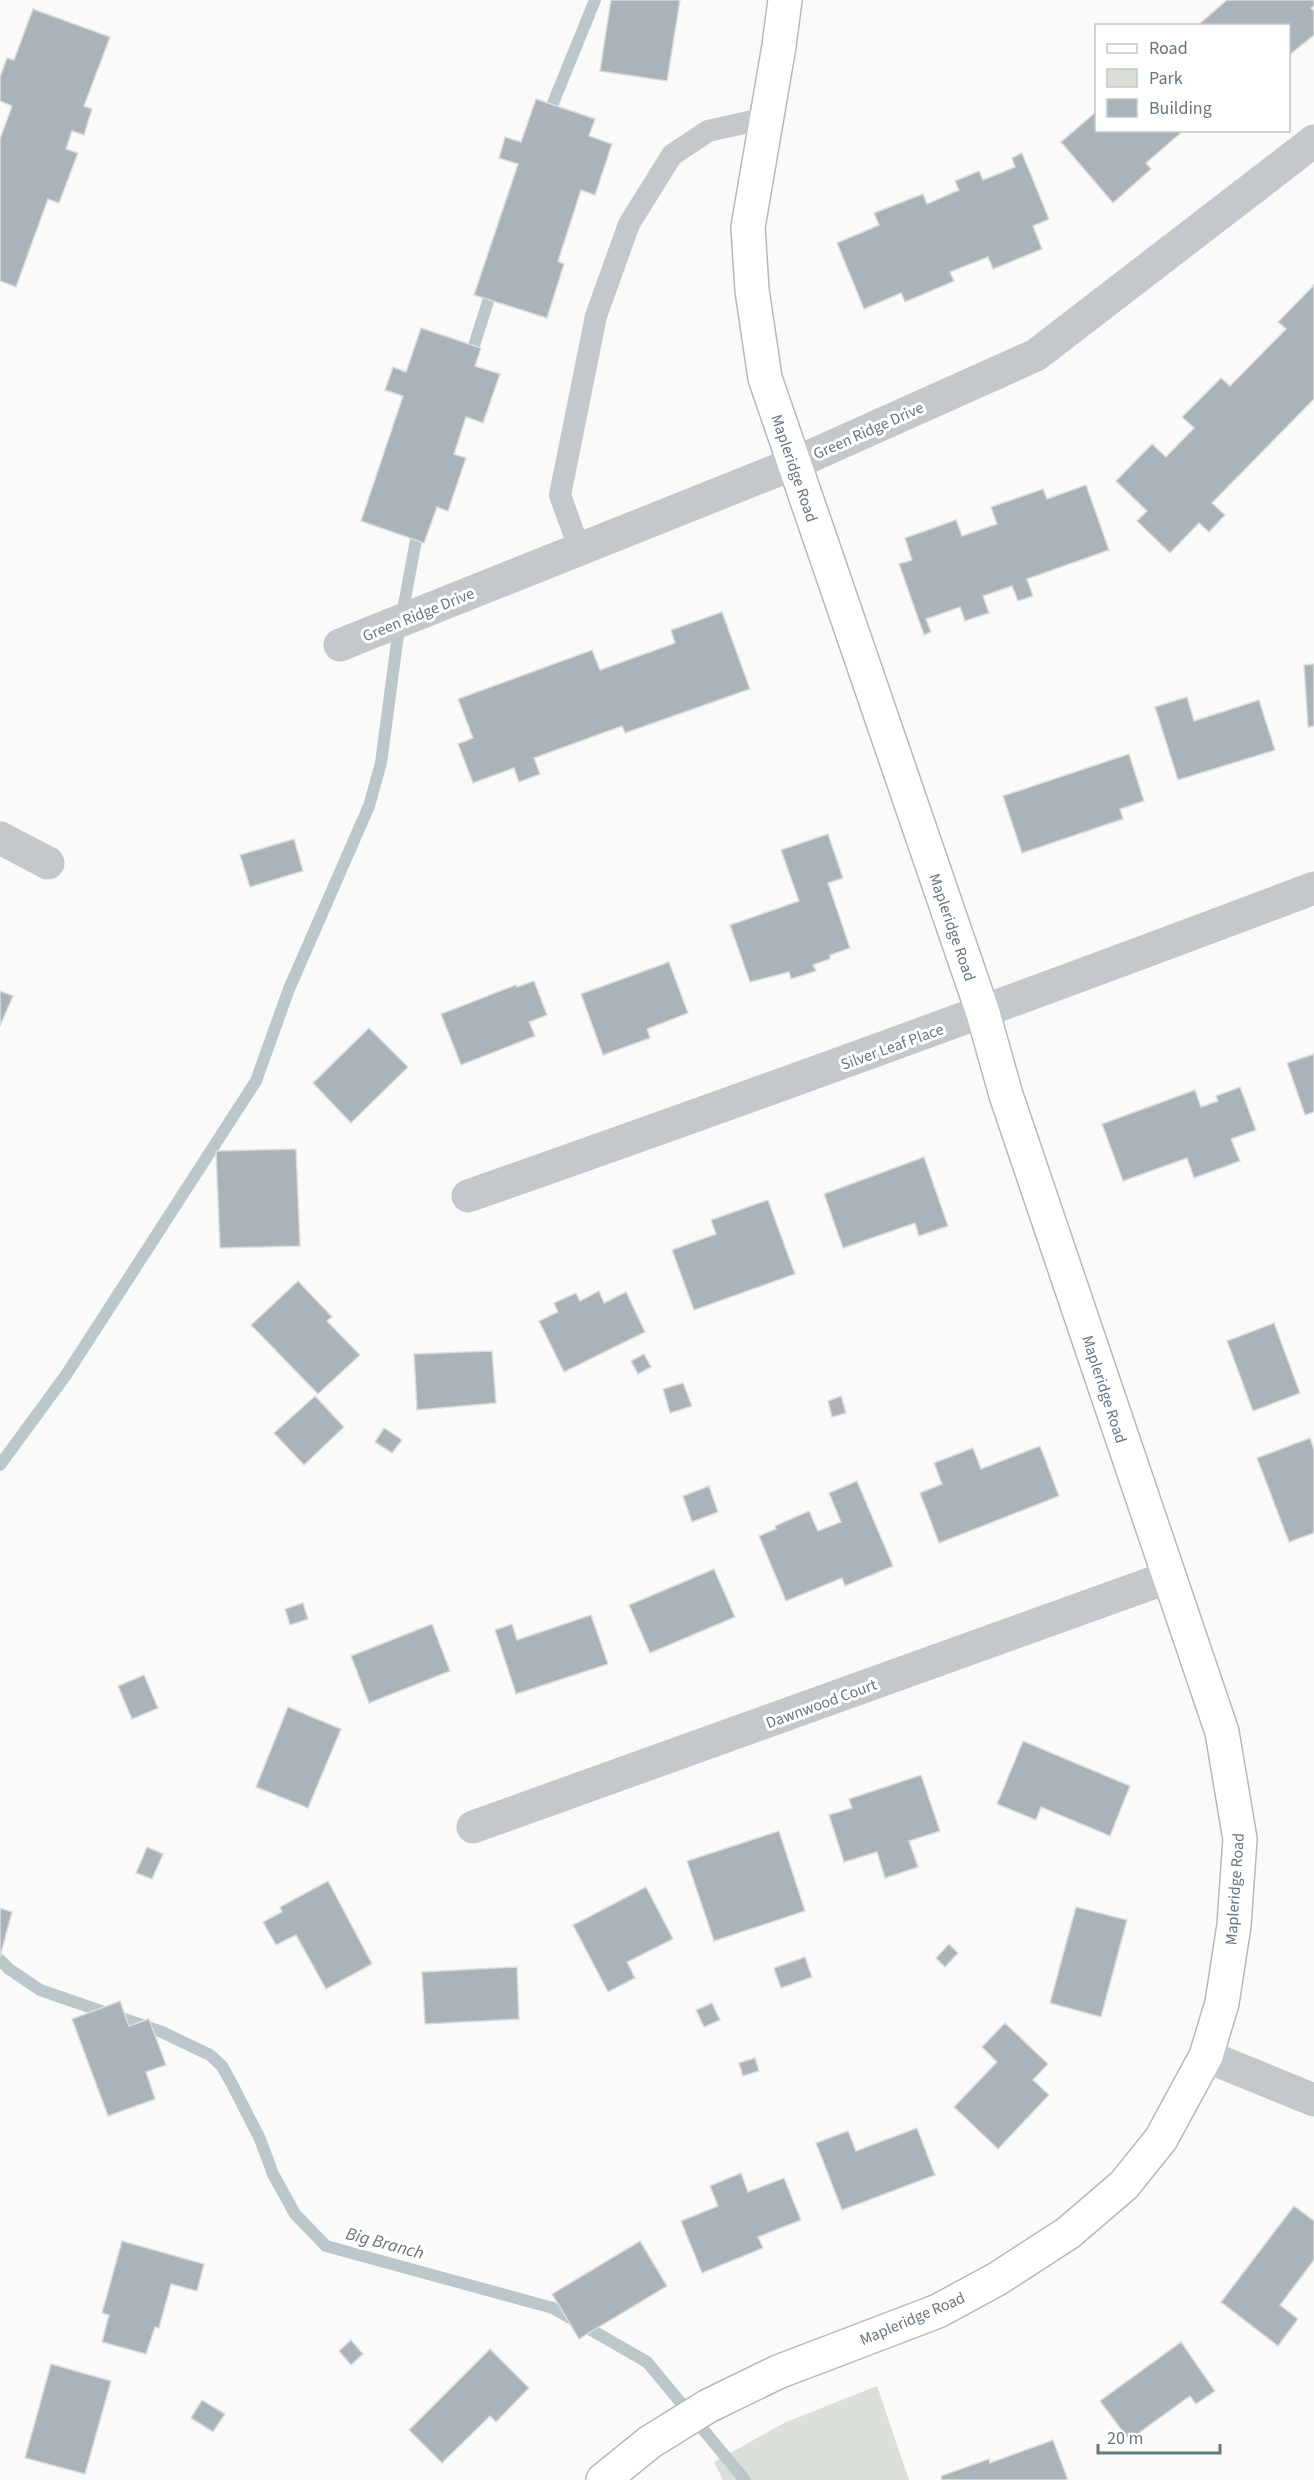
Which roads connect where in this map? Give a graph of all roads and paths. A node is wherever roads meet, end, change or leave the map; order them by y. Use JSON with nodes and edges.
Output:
{"nodes":[{"id":1,"x":785,"y":0,"type":"edge"},
{"id":2,"x":766,"y":118,"type":"junction"},
{"id":3,"x":1314,"y":141,"type":"edge"},
{"id":4,"x":793,"y":464,"type":"junction"},
{"id":5,"x":579,"y":548,"type":"junction"},
{"id":6,"x":340,"y":645,"type":"dead end"},
{"id":7,"x":0,"y":838,"type":"edge"},
{"id":8,"x":48,"y":863,"type":"dead end"},
{"id":9,"x":1314,"y":888,"type":"edge"},
{"id":10,"x":983,"y":1013,"type":"junction"},
{"id":11,"x":468,"y":1196,"type":"dead end"},
{"id":12,"x":1169,"y":1577,"type":"junction"},
{"id":13,"x":473,"y":1827,"type":"dead end"},
{"id":14,"x":1206,"y":2056,"type":"junction"},
{"id":15,"x":1314,"y":2100,"type":"edge"},
{"id":16,"x":603,"y":2480,"type":"edge"}],
"edges":[{"from":1,"to":2,"type":"street","name":"Mapleridge Road"},
{"from":2,"to":4,"type":"street","name":"Mapleridge Road"},
{"from":2,"to":5,"type":"lane"},
{"from":3,"to":4,"type":"street","name":"Green Ridge Drive"},
{"from":4,"to":5,"type":"street","name":"Green Ridge Drive"},
{"from":4,"to":10,"type":"street","name":"Mapleridge Road"},
{"from":5,"to":6,"type":"street","name":"Green Ridge Drive"},
{"from":7,"to":8,"type":"street"},
{"from":9,"to":10,"type":"street","name":"Silver Leaf Place"},
{"from":10,"to":11,"type":"street","name":"Silver Leaf Place"},
{"from":10,"to":12,"type":"street","name":"Mapleridge Road"},
{"from":12,"to":13,"type":"street","name":"Dawnwood Court"},
{"from":12,"to":14,"type":"street","name":"Mapleridge Road"},
{"from":14,"to":15,"type":"street"},
{"from":14,"to":16,"type":"street","name":"Mapleridge Road"}]}
